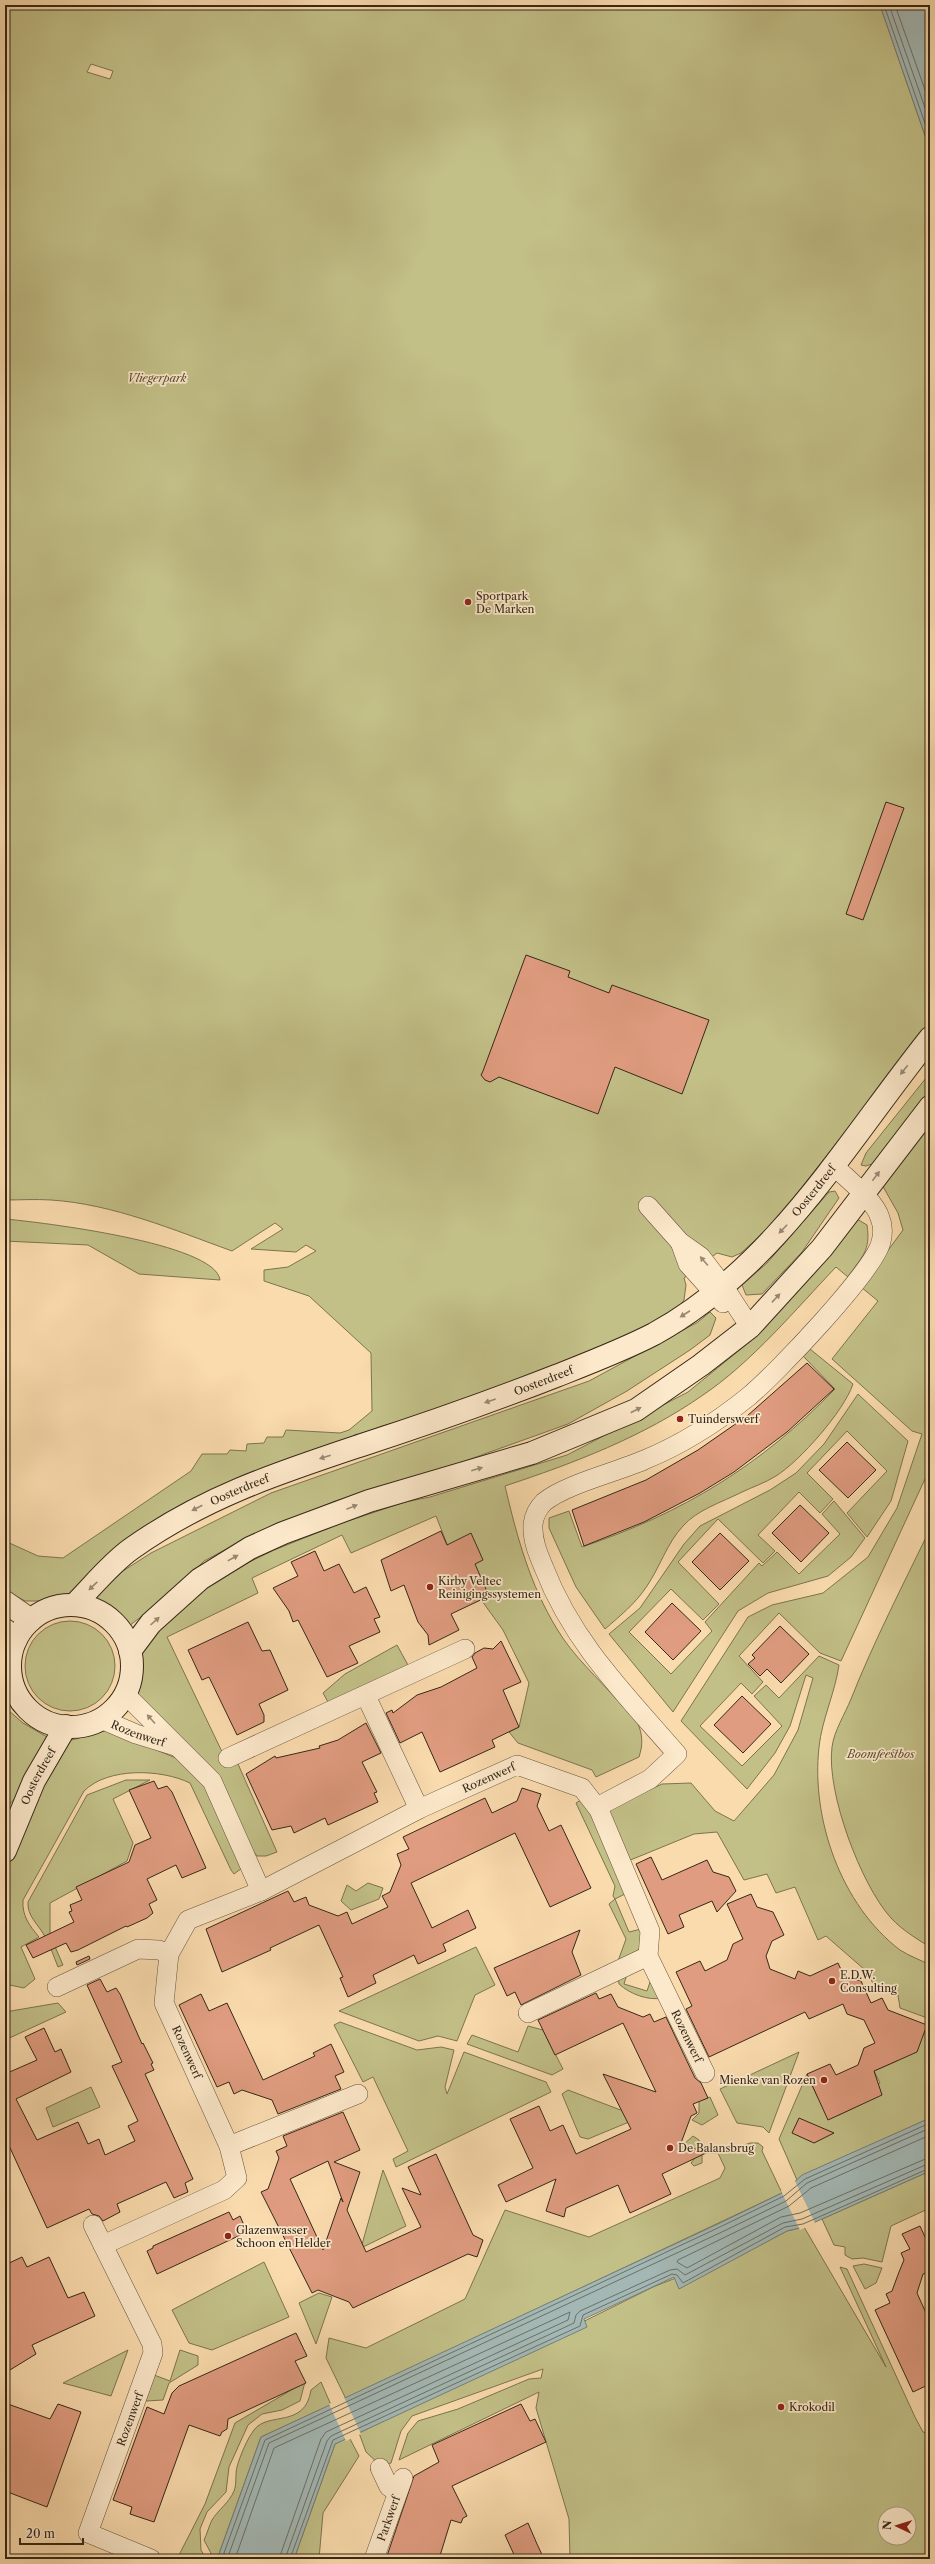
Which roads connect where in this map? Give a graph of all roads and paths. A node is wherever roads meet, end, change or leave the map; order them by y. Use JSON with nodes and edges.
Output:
{"nodes":[{"id":1,"x":930,"y":1038,"type":"edge"},
{"id":2,"x":930,"y":1107,"type":"edge"},
{"id":3,"x":833,"y":1165,"type":"junction"},
{"id":4,"x":862,"y":1194,"type":"junction"},
{"id":5,"x":648,"y":1206,"type":"dead end"},
{"id":6,"x":719,"y":1291,"type":"junction"},
{"id":7,"x":750,"y":1327,"type":"junction"},
{"id":8,"x":5,"y":1602,"type":"edge"},
{"id":9,"x":74,"y":1605,"type":"junction"},
{"id":10,"x":31,"y":1620,"type":"junction"},
{"id":11,"x":11,"y":1635,"type":"edge"},
{"id":12,"x":465,"y":1649,"type":"dead end"},
{"id":13,"x":130,"y":1651,"type":"junction"},
{"id":14,"x":14,"y":1685,"type":"junction"},
{"id":15,"x":125,"y":1694,"type":"junction"},
{"id":16,"x":366,"y":1696,"type":"junction"},
{"id":17,"x":5,"y":1706,"type":"edge"},
{"id":18,"x":101,"y":1719,"type":"junction"},
{"id":19,"x":66,"y":1726,"type":"junction"},
{"id":20,"x":175,"y":1746,"type":"junction"},
{"id":21,"x":228,"y":1758,"type":"dead end"},
{"id":22,"x":597,"y":1807,"type":"junction"},
{"id":23,"x":419,"y":1809,"type":"junction"},
{"id":24,"x":5,"y":1851,"type":"edge"},
{"id":25,"x":261,"y":1890,"type":"junction"},
{"id":26,"x":170,"y":1954,"type":"junction"},
{"id":27,"x":648,"y":1956,"type":"junction"},
{"id":28,"x":57,"y":1987,"type":"dead end"},
{"id":29,"x":528,"y":2013,"type":"dead end"},
{"id":30,"x":706,"y":2073,"type":"dead end"},
{"id":31,"x":358,"y":2094,"type":"dead end"},
{"id":32,"x":229,"y":2146,"type":"junction"},
{"id":33,"x":93,"y":2225,"type":"dead end"},
{"id":34,"x":103,"y":2244,"type":"junction"},
{"id":35,"x":380,"y":2468,"type":"dead end"},
{"id":36,"x":151,"y":2559,"type":"edge"},
{"id":37,"x":374,"y":2559,"type":"edge"}],
"edges":[{"from":1,"to":3,"type":"main road","name":"Oosterdreef","one_way":true},
{"from":4,"to":2,"type":"main road","one_way":true},
{"from":3,"to":4,"type":"street"},
{"from":3,"to":6,"type":"main road","name":"Oosterdreef","one_way":true},
{"from":7,"to":4,"type":"main road","one_way":true},
{"from":4,"to":22,"type":"street"},
{"from":5,"to":6,"type":"street"},
{"from":6,"to":7,"type":"street"},
{"from":6,"to":9,"type":"main road","name":"Oosterdreef","one_way":true},
{"from":13,"to":7,"type":"main road","one_way":true},
{"from":8,"to":10,"type":"main road"},
{"from":9,"to":10,"type":"main road"},
{"from":9,"to":13,"type":"main road"},
{"from":10,"to":11,"type":"main road"},
{"from":11,"to":14,"type":"main road"},
{"from":12,"to":16,"type":"street"},
{"from":13,"to":15,"type":"main road"},
{"from":14,"to":17,"type":"main road"},
{"from":14,"to":19,"type":"main road"},
{"from":15,"to":18,"type":"main road"},
{"from":20,"to":15,"type":"street","name":"Rozenwerf","one_way":true},
{"from":16,"to":21,"type":"street"},
{"from":16,"to":23,"type":"street"},
{"from":18,"to":19,"type":"main road"},
{"from":18,"to":20,"type":"street","name":"Rozenwerf"},
{"from":19,"to":24,"type":"main road","name":"Oosterdreef"},
{"from":20,"to":25,"type":"street","name":"Rozenwerf"},
{"from":22,"to":23,"type":"street","name":"Rozenwerf"},
{"from":22,"to":27,"type":"street","name":"Rozenwerf"},
{"from":23,"to":25,"type":"street","name":"Rozenwerf"},
{"from":25,"to":26,"type":"street","name":"Rozenwerf"},
{"from":26,"to":28,"type":"street"},
{"from":26,"to":32,"type":"street","name":"Rozenwerf"},
{"from":27,"to":29,"type":"street"},
{"from":27,"to":30,"type":"street","name":"Rozenwerf"},
{"from":31,"to":32,"type":"street"},
{"from":32,"to":34,"type":"street","name":"Rozenwerf"},
{"from":33,"to":34,"type":"street","name":"Rozenwerf"},
{"from":34,"to":36,"type":"street","name":"Rozenwerf"},
{"from":35,"to":37,"type":"street","name":"Parkwerf"}]}
